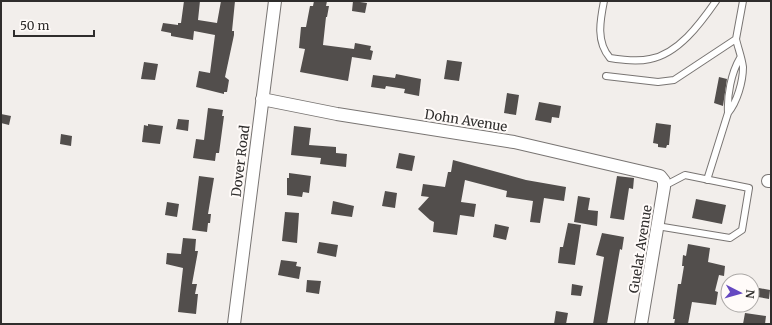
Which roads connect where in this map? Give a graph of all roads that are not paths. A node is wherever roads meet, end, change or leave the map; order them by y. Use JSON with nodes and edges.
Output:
{"nodes":[{"id":1,"x":275,"y":1,"type":"edge"},
{"id":2,"x":604,"y":1,"type":"edge"},
{"id":3,"x":716,"y":1,"type":"edge"},
{"id":4,"x":743,"y":1,"type":"edge"},
{"id":5,"x":736,"y":39,"type":"junction"},
{"id":6,"x":606,"y":76,"type":"dead end"},
{"id":7,"x":262,"y":99,"type":"junction"},
{"id":8,"x":707,"y":180,"type":"junction"},
{"id":9,"x":663,"y":182,"type":"junction"},
{"id":10,"x":658,"y":226,"type":"junction"},
{"id":11,"x":234,"y":324,"type":"edge"},
{"id":12,"x":641,"y":324,"type":"edge"}],
"edges":[{"from":1,"to":7,"type":"street","name":"Dover Road"},
{"from":2,"to":3,"type":"lane"},
{"from":4,"to":5,"type":"lane"},
{"from":5,"to":6,"type":"lane"},
{"from":5,"to":8,"type":"lane"},
{"from":7,"to":9,"type":"street","name":"Dohn Avenue"},
{"from":7,"to":11,"type":"street","name":"Dover Road"},
{"from":8,"to":9,"type":"lane"},
{"from":8,"to":10,"type":"lane"},
{"from":9,"to":10,"type":"street","name":"Guelat Avenue"},
{"from":10,"to":12,"type":"street","name":"Guelat Avenue"}]}
